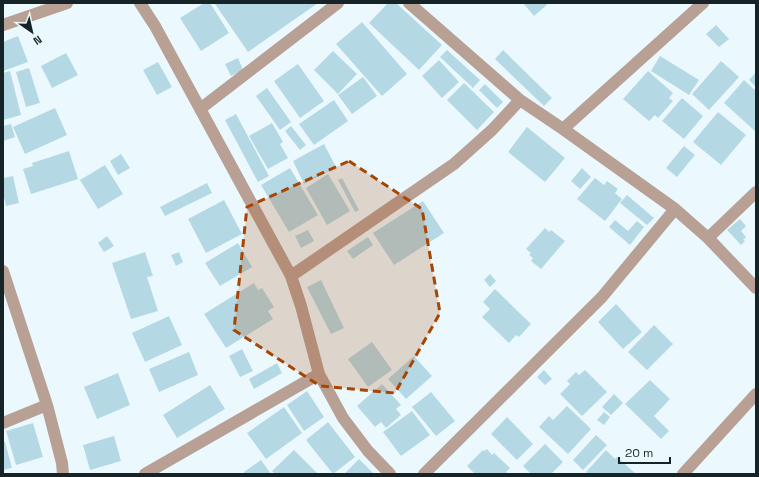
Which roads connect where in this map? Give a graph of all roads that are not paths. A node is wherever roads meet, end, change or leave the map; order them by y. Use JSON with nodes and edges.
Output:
{"nodes":[{"id":1,"x":67,"y":3,"type":"edge"},
{"id":2,"x":140,"y":3,"type":"edge"},
{"id":3,"x":338,"y":3,"type":"edge"},
{"id":4,"x":703,"y":3,"type":"edge"},
{"id":5,"x":416,"y":5,"type":"edge"},
{"id":6,"x":3,"y":25,"type":"edge"},
{"id":7,"x":520,"y":100,"type":"junction"},
{"id":8,"x":200,"y":109,"type":"junction"},
{"id":9,"x":563,"y":129,"type":"junction"},
{"id":10,"x":756,"y":192,"type":"edge"},
{"id":11,"x":675,"y":209,"type":"junction"},
{"id":12,"x":708,"y":238,"type":"junction"},
{"id":13,"x":3,"y":271,"type":"edge"},
{"id":14,"x":291,"y":276,"type":"junction"},
{"id":15,"x":756,"y":288,"type":"edge"},
{"id":16,"x":319,"y":374,"type":"junction"},
{"id":17,"x":756,"y":394,"type":"edge"},
{"id":18,"x":47,"y":405,"type":"junction"},
{"id":19,"x":3,"y":423,"type":"edge"},
{"id":20,"x":64,"y":474,"type":"edge"},
{"id":21,"x":145,"y":474,"type":"edge"},
{"id":22,"x":390,"y":474,"type":"edge"},
{"id":23,"x":424,"y":474,"type":"edge"},
{"id":24,"x":683,"y":474,"type":"edge"}],
"edges":[{"from":1,"to":6,"type":"street"},
{"from":2,"to":8,"type":"street"},
{"from":3,"to":8,"type":"street"},
{"from":4,"to":9,"type":"street"},
{"from":5,"to":7,"type":"street"},
{"from":7,"to":9,"type":"street"},
{"from":7,"to":14,"type":"street"},
{"from":8,"to":14,"type":"street"},
{"from":9,"to":11,"type":"street"},
{"from":10,"to":12,"type":"street"},
{"from":11,"to":12,"type":"street"},
{"from":11,"to":23,"type":"street"},
{"from":12,"to":15,"type":"street"},
{"from":13,"to":18,"type":"street"},
{"from":14,"to":16,"type":"street"},
{"from":16,"to":21,"type":"street"},
{"from":16,"to":22,"type":"street"},
{"from":17,"to":24,"type":"street"},
{"from":18,"to":19,"type":"street"},
{"from":18,"to":20,"type":"street"}]}
